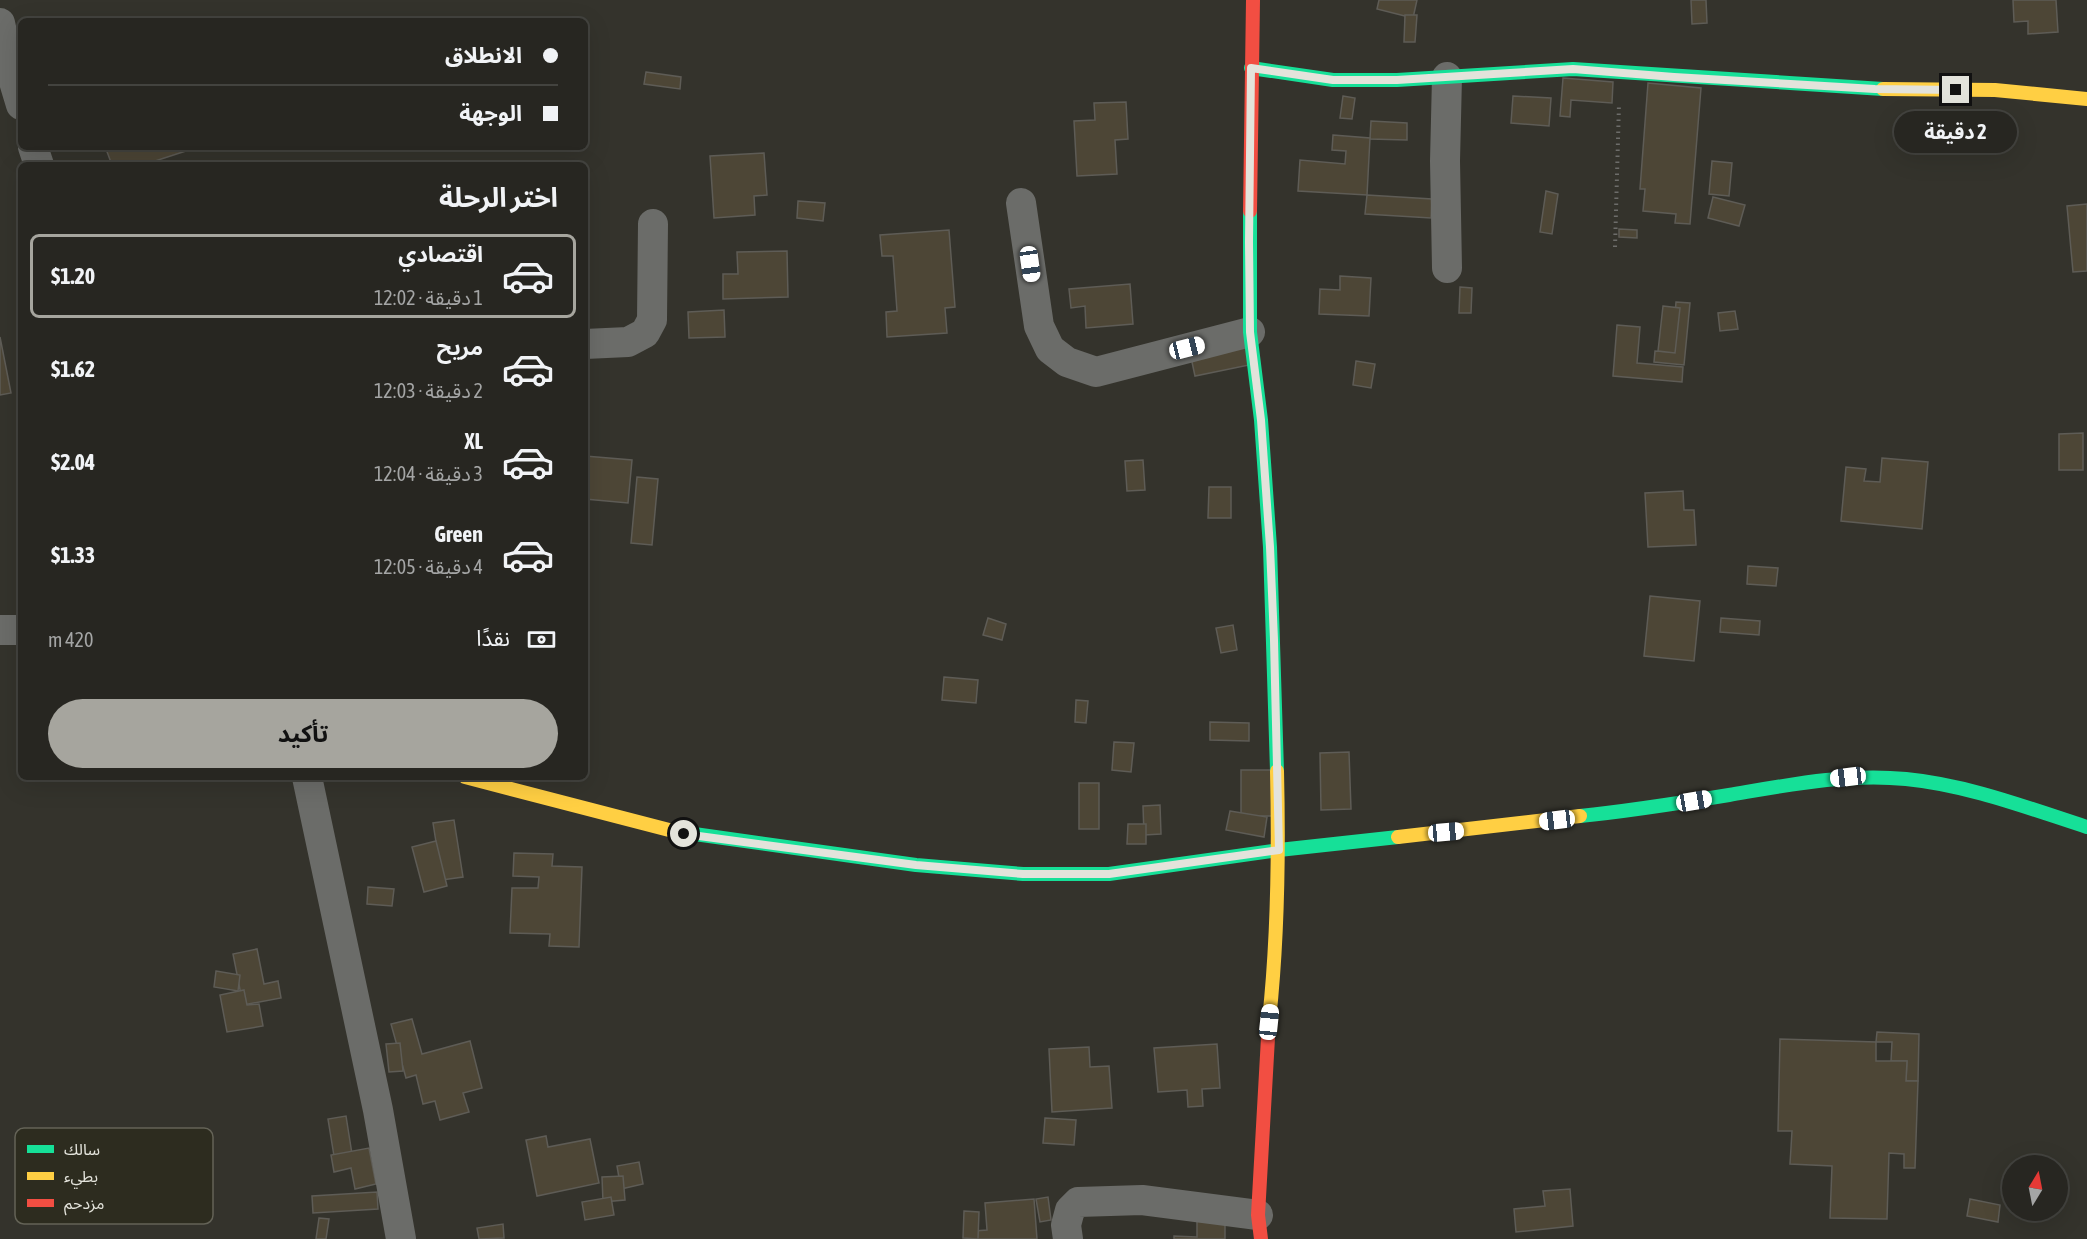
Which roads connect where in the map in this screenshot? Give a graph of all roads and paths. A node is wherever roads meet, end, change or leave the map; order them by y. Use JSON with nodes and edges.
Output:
{"nodes":[{"id":1,"x":1253,"y":0,"type":"edge"},
{"id":2,"x":0,"y":23,"type":"edge"},
{"id":3,"x":1251,"y":68,"type":"junction"},
{"id":4,"x":1620,"y":72,"type":"junction"},
{"id":5,"x":1448,"y":77,"type":"junction"},
{"id":6,"x":18,"y":95,"type":"edge"},
{"id":7,"x":2087,"y":99,"type":"edge"},
{"id":8,"x":1021,"y":202,"type":"dead end"},
{"id":9,"x":653,"y":224,"type":"dead end"},
{"id":10,"x":1615,"y":247,"type":"dead end"},
{"id":11,"x":1447,"y":268,"type":"dead end"},
{"id":12,"x":1250,"y":332,"type":"junction"},
{"id":13,"x":588,"y":344,"type":"edge"},
{"id":14,"x":0,"y":630,"type":"edge"},
{"id":15,"x":18,"y":630,"type":"edge"},
{"id":16,"x":308,"y":780,"type":"edge"},
{"id":17,"x":477,"y":780,"type":"edge"},
{"id":18,"x":2087,"y":827,"type":"edge"},
{"id":19,"x":1279,"y":850,"type":"junction"},
{"id":20,"x":1260,"y":1227,"type":"edge"},
{"id":21,"x":401,"y":1239,"type":"edge"},
{"id":22,"x":1068,"y":1239,"type":"edge"}],
"edges":[{"from":1,"to":3,"type":"street"},
{"from":2,"to":6,"type":"street"},
{"from":3,"to":5,"type":"street"},
{"from":3,"to":12,"type":"street"},
{"from":4,"to":5,"type":"street"},
{"from":4,"to":7,"type":"street"},
{"from":4,"to":10,"type":"path"},
{"from":5,"to":11,"type":"street"},
{"from":8,"to":12,"type":"street"},
{"from":9,"to":13,"type":"street"},
{"from":12,"to":19,"type":"street"},
{"from":14,"to":15,"type":"street"},
{"from":16,"to":21,"type":"street"},
{"from":17,"to":19,"type":"street"},
{"from":18,"to":19,"type":"street"},
{"from":19,"to":20,"type":"street"},
{"from":20,"to":22,"type":"street"}]}
